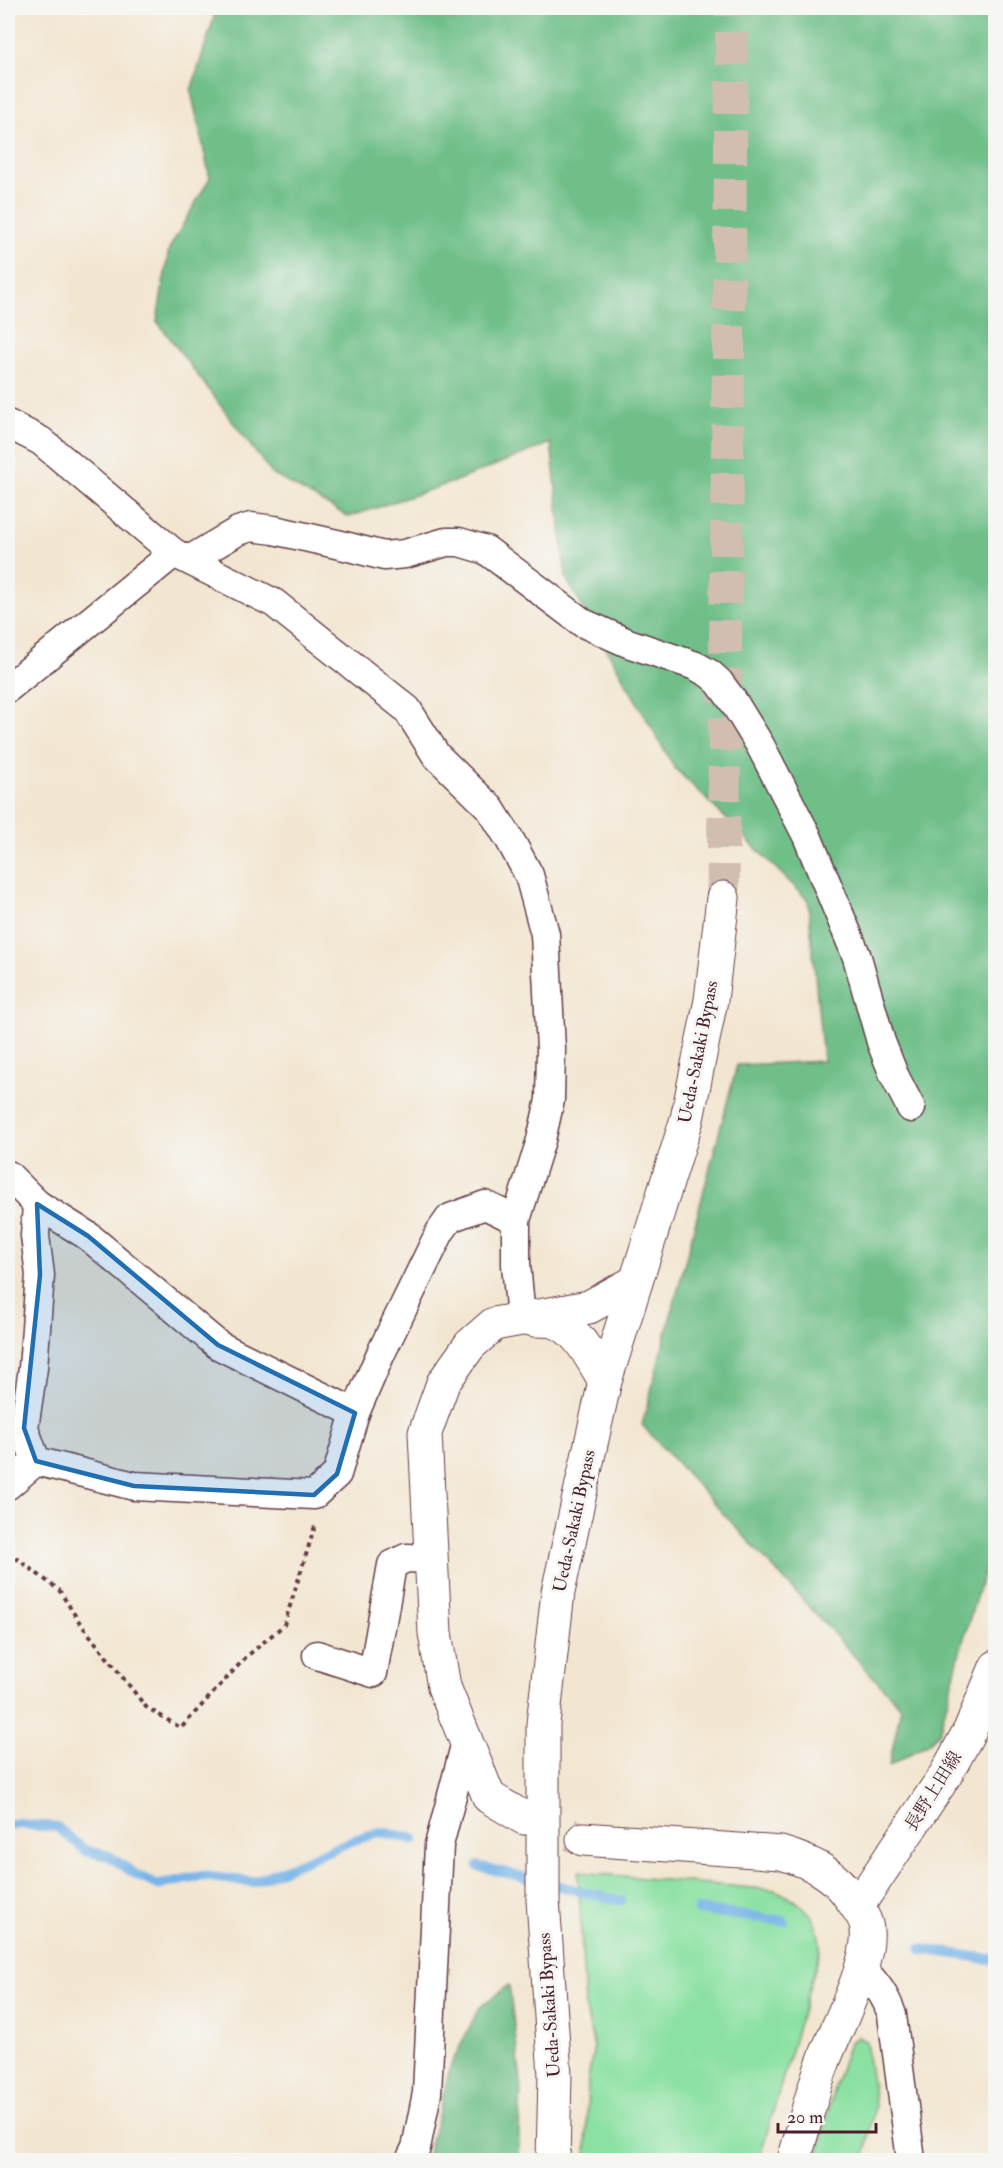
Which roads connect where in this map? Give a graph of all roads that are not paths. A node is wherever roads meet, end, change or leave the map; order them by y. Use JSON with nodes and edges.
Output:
{"nodes":[{"id":1,"x":8,"y":424,"type":"edge"},
{"id":2,"x":182,"y":556,"type":"junction"},
{"id":3,"x":8,"y":688,"type":"edge"},
{"id":4,"x":723,"y":898,"type":"tunnel mouth"},
{"id":5,"x":911,"y":1108,"type":"dead end"},
{"id":6,"x":8,"y":1175,"type":"edge"},
{"id":7,"x":37,"y":1204,"type":"junction"},
{"id":8,"x":516,"y":1220,"type":"junction"},
{"id":9,"x":635,"y":1282,"type":"junction"},
{"id":10,"x":522,"y":1318,"type":"junction"},
{"id":11,"x":604,"y":1381,"type":"junction"},
{"id":12,"x":356,"y":1413,"type":"junction"},
{"id":13,"x":36,"y":1461,"type":"junction"},
{"id":14,"x":8,"y":1485,"type":"edge"},
{"id":15,"x":432,"y":1559,"type":"junction"},
{"id":16,"x":318,"y":1655,"type":"dead end"},
{"id":17,"x":996,"y":1667,"type":"edge"},
{"id":18,"x":466,"y":1742,"type":"junction"},
{"id":19,"x":524,"y":1818,"type":"tunnel mouth"},
{"id":20,"x":584,"y":1839,"type":"tunnel mouth"},
{"id":21,"x":857,"y":1907,"type":"junction"},
{"id":22,"x":862,"y":1969,"type":"junction"},
{"id":23,"x":410,"y":2160,"type":"edge"},
{"id":24,"x":553,"y":2160,"type":"edge"},
{"id":25,"x":794,"y":2160,"type":"edge"},
{"id":26,"x":911,"y":2160,"type":"edge"}],
"edges":[{"from":1,"to":2,"type":"street"},
{"from":2,"to":3,"type":"street"},
{"from":2,"to":5,"type":"street"},
{"from":2,"to":8,"type":"street"},
{"from":4,"to":9,"type":"main road","name":"Ueda-Sakaki Bypass"},
{"from":6,"to":7,"type":"street"},
{"from":7,"to":12,"type":"street"},
{"from":7,"to":13,"type":"street"},
{"from":8,"to":10,"type":"street"},
{"from":8,"to":12,"type":"street"},
{"from":9,"to":10,"type":"main road"},
{"from":9,"to":11,"type":"main road","name":"Ueda-Sakaki Bypass"},
{"from":10,"to":11,"type":"main road"},
{"from":10,"to":15,"type":"main road"},
{"from":11,"to":24,"type":"main road","name":"Ueda-Sakaki Bypass"},
{"from":12,"to":13,"type":"street"},
{"from":13,"to":14,"type":"street"},
{"from":15,"to":16,"type":"street"},
{"from":15,"to":18,"type":"main road"},
{"from":17,"to":21,"type":"main road","name":"長野上田線"},
{"from":18,"to":19,"type":"main road"},
{"from":18,"to":23,"type":"street"},
{"from":20,"to":21,"type":"main road"},
{"from":21,"to":22,"type":"main road"},
{"from":22,"to":25,"type":"main road"},
{"from":22,"to":26,"type":"street"}]}
